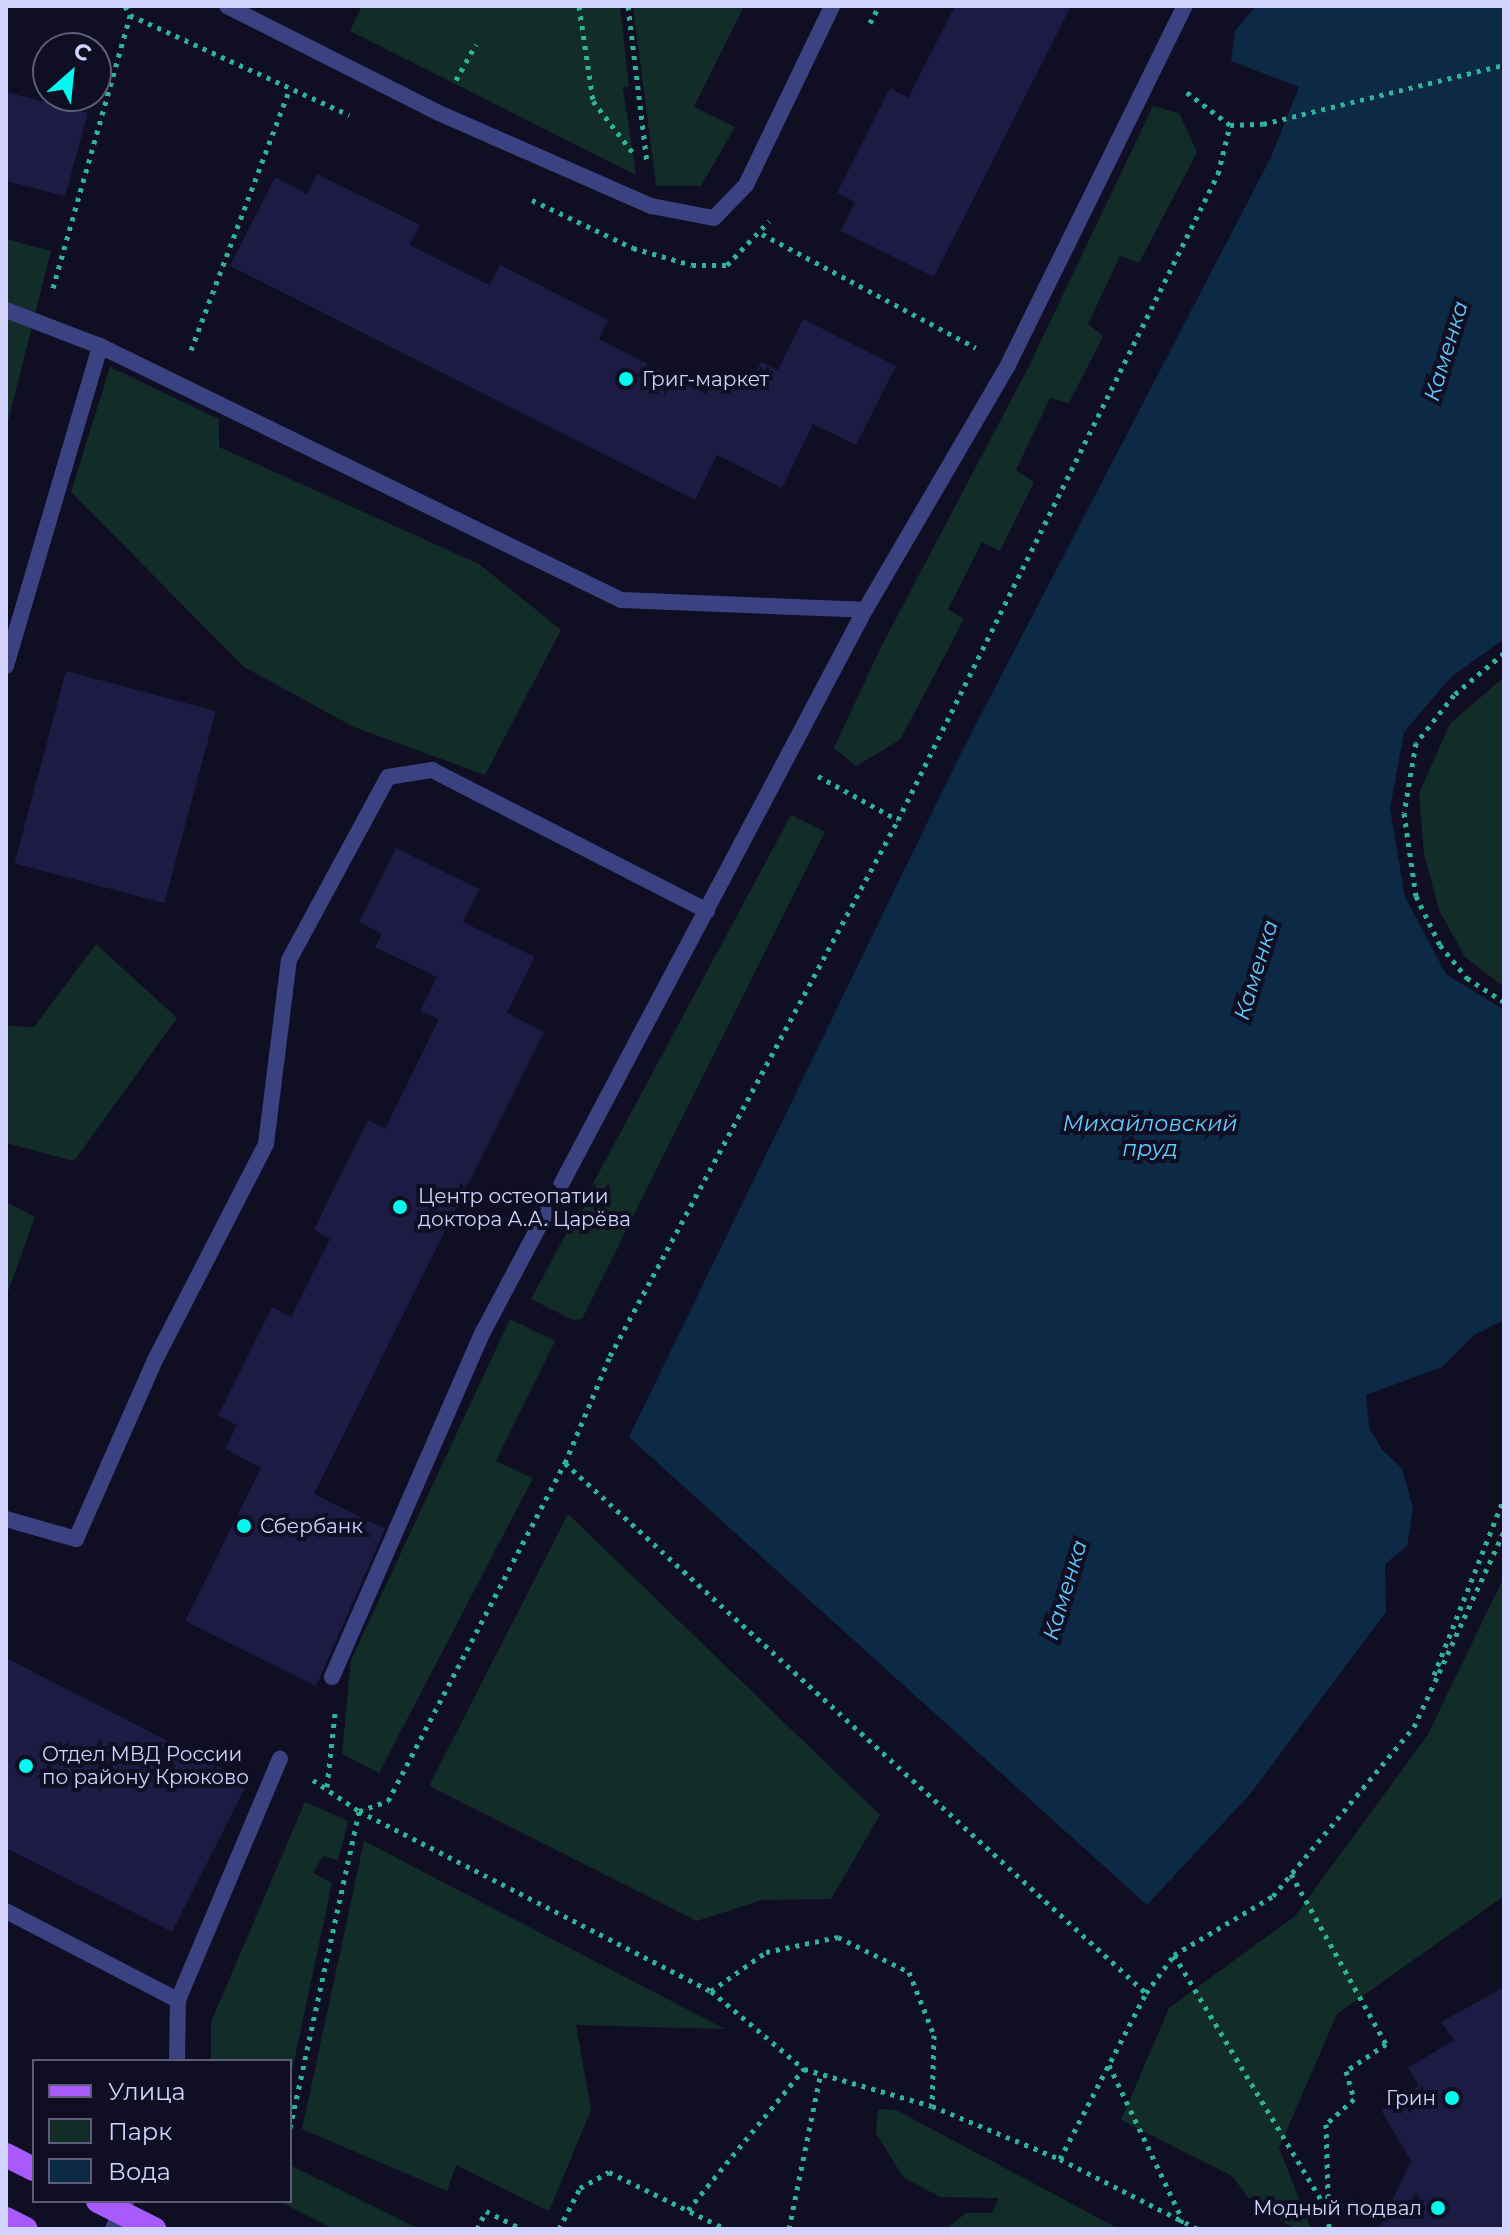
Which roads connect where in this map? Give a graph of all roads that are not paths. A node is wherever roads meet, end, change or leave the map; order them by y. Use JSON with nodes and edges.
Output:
{"nodes":[{"id":1,"x":227,"y":6,"type":"edge"},
{"id":2,"x":832,"y":6,"type":"edge"},
{"id":3,"x":1185,"y":6,"type":"edge"},
{"id":4,"x":6,"y":310,"type":"edge"},
{"id":5,"x":100,"y":346,"type":"junction"},
{"id":6,"x":865,"y":610,"type":"junction"},
{"id":7,"x":6,"y":666,"type":"edge"},
{"id":8,"x":707,"y":911,"type":"junction"},
{"id":9,"x":6,"y":1519,"type":"edge"},
{"id":10,"x":332,"y":1677,"type":"road end"},
{"id":11,"x":280,"y":1759,"type":"dead end"},
{"id":12,"x":6,"y":1911,"type":"edge"},
{"id":13,"x":178,"y":2000,"type":"junction"},
{"id":14,"x":177,"y":2059,"type":"edge"},
{"id":15,"x":6,"y":2155,"type":"edge"},
{"id":16,"x":32,"y":2168,"type":"edge"},
{"id":17,"x":101,"y":2203,"type":"edge"},
{"id":18,"x":120,"y":2214,"type":"edge"},
{"id":19,"x":6,"y":2219,"type":"edge"},
{"id":20,"x":26,"y":2229,"type":"edge"},
{"id":21,"x":154,"y":2229,"type":"edge"}],
"edges":[{"from":1,"to":2,"type":"lane"},
{"from":3,"to":6,"type":"lane"},
{"from":4,"to":5,"type":"lane"},
{"from":5,"to":6,"type":"lane"},
{"from":5,"to":7,"type":"lane"},
{"from":6,"to":8,"type":"lane"},
{"from":8,"to":9,"type":"lane"},
{"from":8,"to":10,"type":"lane"},
{"from":11,"to":13,"type":"lane"},
{"from":12,"to":13,"type":"lane"},
{"from":13,"to":14,"type":"lane"},
{"from":15,"to":16,"type":"main road"},
{"from":17,"to":18,"type":"main road"},
{"from":18,"to":21,"type":"main road"},
{"from":19,"to":20,"type":"main road"}]}
